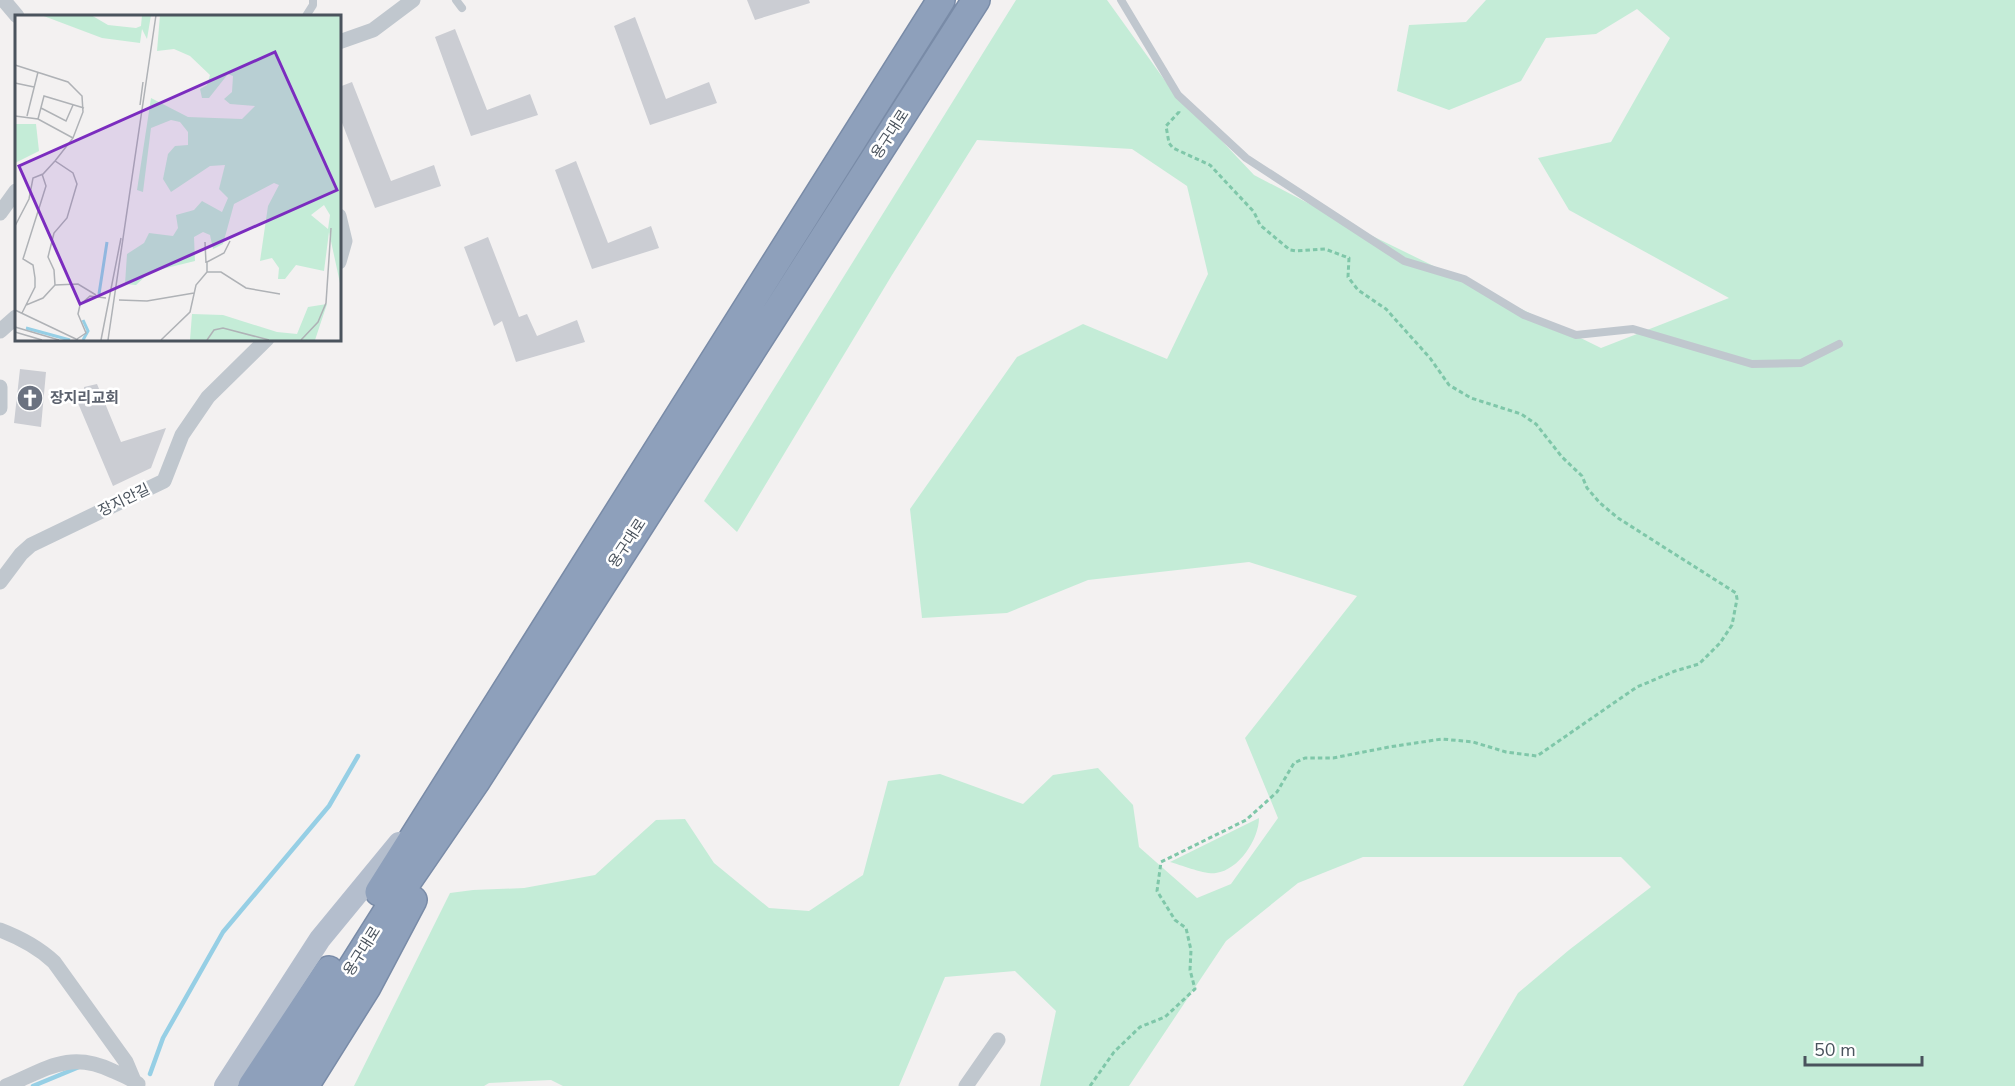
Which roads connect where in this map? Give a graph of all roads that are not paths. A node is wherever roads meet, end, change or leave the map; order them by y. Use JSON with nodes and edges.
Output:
{"nodes":[{"id":1,"x":313,"y":0,"type":"edge"},
{"id":2,"x":413,"y":0,"type":"edge"},
{"id":3,"x":456,"y":0,"type":"edge"},
{"id":4,"x":941,"y":0,"type":"edge"},
{"id":5,"x":976,"y":0,"type":"edge"},
{"id":6,"x":1121,"y":0,"type":"edge"},
{"id":7,"x":6,"y":3,"type":"dead end"},
{"id":8,"x":462,"y":8,"type":"dead end"},
{"id":9,"x":16,"y":15,"type":"edge"},
{"id":10,"x":307,"y":15,"type":"edge"},
{"id":11,"x":340,"y":42,"type":"edge"},
{"id":12,"x":15,"y":192,"type":"edge"},
{"id":13,"x":0,"y":213,"type":"edge"},
{"id":14,"x":340,"y":220,"type":"edge"},
{"id":15,"x":340,"y":258,"type":"edge"},
{"id":16,"x":15,"y":318,"type":"edge"},
{"id":17,"x":0,"y":331,"type":"edge"},
{"id":18,"x":266,"y":340,"type":"edge"},
{"id":19,"x":1839,"y":344,"type":"dead end"},
{"id":20,"x":0,"y":387,"type":"edge"},
{"id":21,"x":0,"y":408,"type":"edge"},
{"id":22,"x":0,"y":582,"type":"edge"},
{"id":23,"x":467,"y":776,"type":"junction"},
{"id":24,"x":0,"y":930,"type":"edge"},
{"id":25,"x":998,"y":1040,"type":"dead end"},
{"id":26,"x":137,"y":1083,"type":"edge"},
{"id":27,"x":6,"y":1086,"type":"edge"},
{"id":28,"x":225,"y":1086,"type":"edge"},
{"id":29,"x":252,"y":1086,"type":"edge"},
{"id":30,"x":277,"y":1086,"type":"edge"},
{"id":31,"x":306,"y":1086,"type":"edge"},
{"id":32,"x":966,"y":1086,"type":"edge"}],
"edges":[{"from":1,"to":10,"type":"lane"},
{"from":2,"to":11,"type":"street"},
{"from":3,"to":8,"type":"lane"},
{"from":4,"to":23,"type":"highway","name":"용구대로"},
{"from":5,"to":23,"type":"highway","name":"용구대로"},
{"from":6,"to":19,"type":"lane"},
{"from":7,"to":9,"type":"street"},
{"from":12,"to":13,"type":"street"},
{"from":14,"to":15,"type":"street"},
{"from":16,"to":17,"type":"street"},
{"from":18,"to":22,"type":"street","name":"장지안길"},
{"from":20,"to":21,"type":"street"},
{"from":23,"to":28,"type":"main road"},
{"from":23,"to":29,"type":"highway","name":"용구대로"},
{"from":23,"to":30,"type":"highway","name":"용구대로"},
{"from":23,"to":31,"type":"highway"},
{"from":24,"to":26,"type":"street"},
{"from":25,"to":32,"type":"street"},
{"from":26,"to":27,"type":"street"}]}
